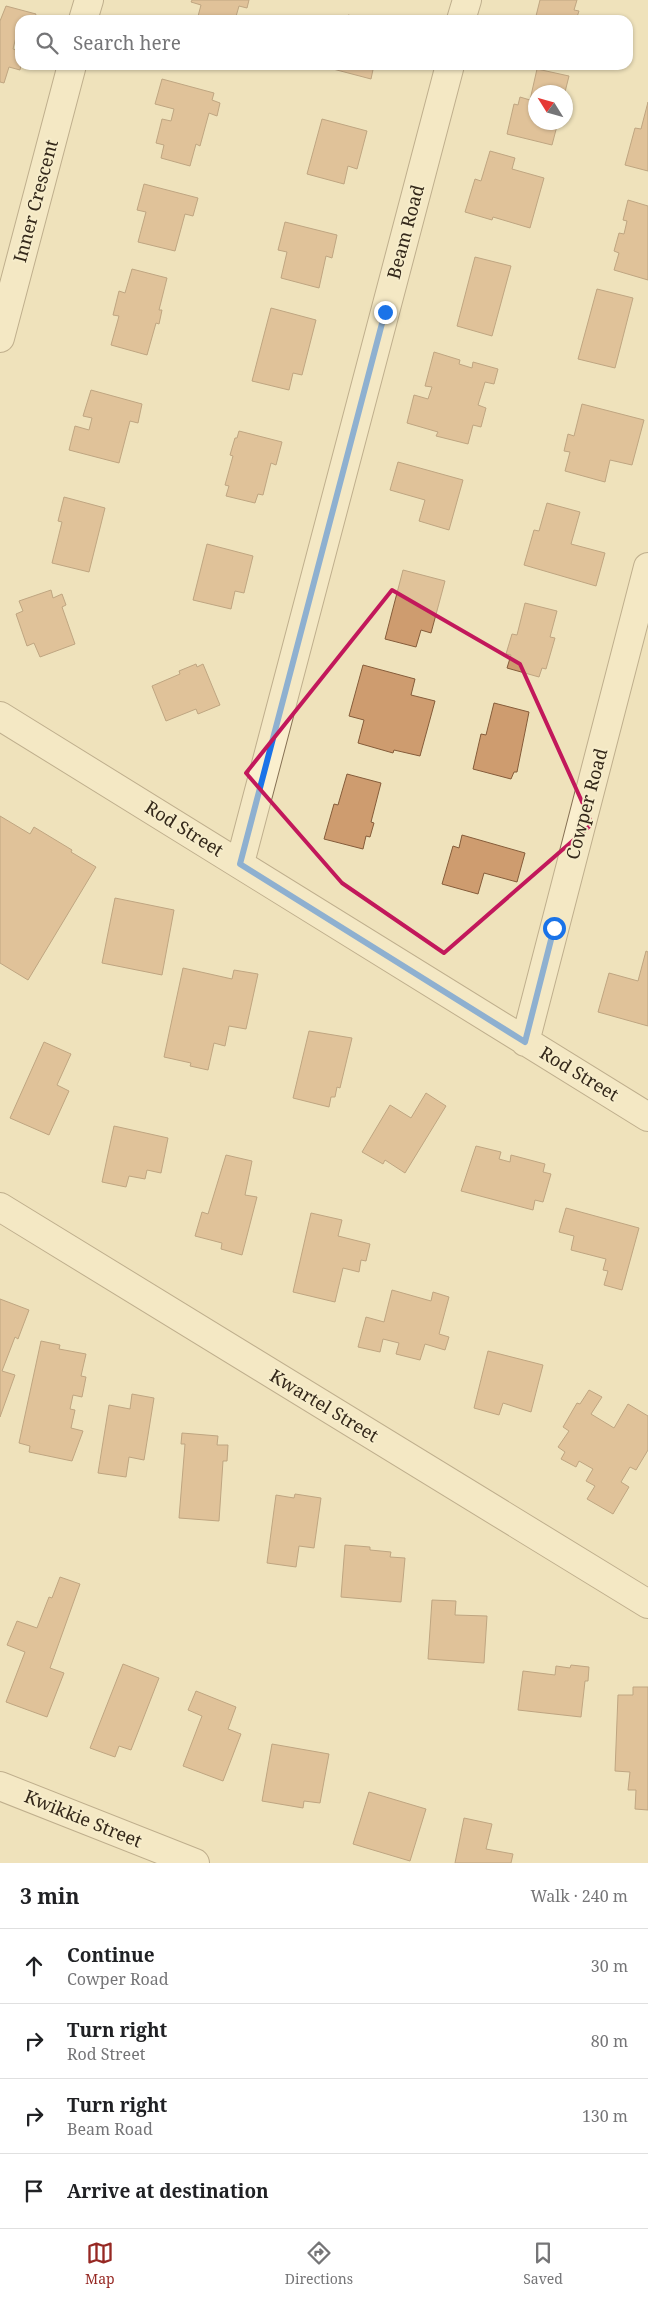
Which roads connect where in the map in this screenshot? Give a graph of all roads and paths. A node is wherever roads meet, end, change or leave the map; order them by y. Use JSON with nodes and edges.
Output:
{"nodes":[{"id":1,"x":89,"y":0,"type":"edge"},
{"id":2,"x":467,"y":0,"type":"edge"},
{"id":3,"x":84,"y":15,"type":"edge"},
{"id":4,"x":463,"y":15,"type":"edge"},
{"id":5,"x":71,"y":70,"type":"edge"},
{"id":6,"x":449,"y":70,"type":"edge"},
{"id":7,"x":0,"y":338,"type":"edge"},
{"id":8,"x":648,"y":567,"type":"edge"},
{"id":9,"x":0,"y":716,"type":"edge"},
{"id":10,"x":240,"y":864,"type":"junction"},
{"id":11,"x":525,"y":1042,"type":"junction"},
{"id":12,"x":648,"y":1117,"type":"edge"},
{"id":13,"x":0,"y":1208,"type":"edge"},
{"id":14,"x":648,"y":1604,"type":"edge"},
{"id":15,"x":0,"y":1786,"type":"edge"},
{"id":16,"x":195,"y":1863,"type":"edge"}],
"edges":[{"from":1,"to":3,"type":"street"},
{"from":2,"to":4,"type":"street"},
{"from":5,"to":7,"type":"street","name":"Inner Crescent"},
{"from":6,"to":10,"type":"street","name":"Beam Road"},
{"from":8,"to":11,"type":"street","name":"Cowper Road"},
{"from":9,"to":10,"type":"street","name":"Rod Street"},
{"from":10,"to":11,"type":"street","name":"Rod Street"},
{"from":11,"to":12,"type":"street","name":"Rod Street"},
{"from":13,"to":14,"type":"street","name":"Kwartel Street"},
{"from":15,"to":16,"type":"street","name":"Kwikkie Street"}]}
